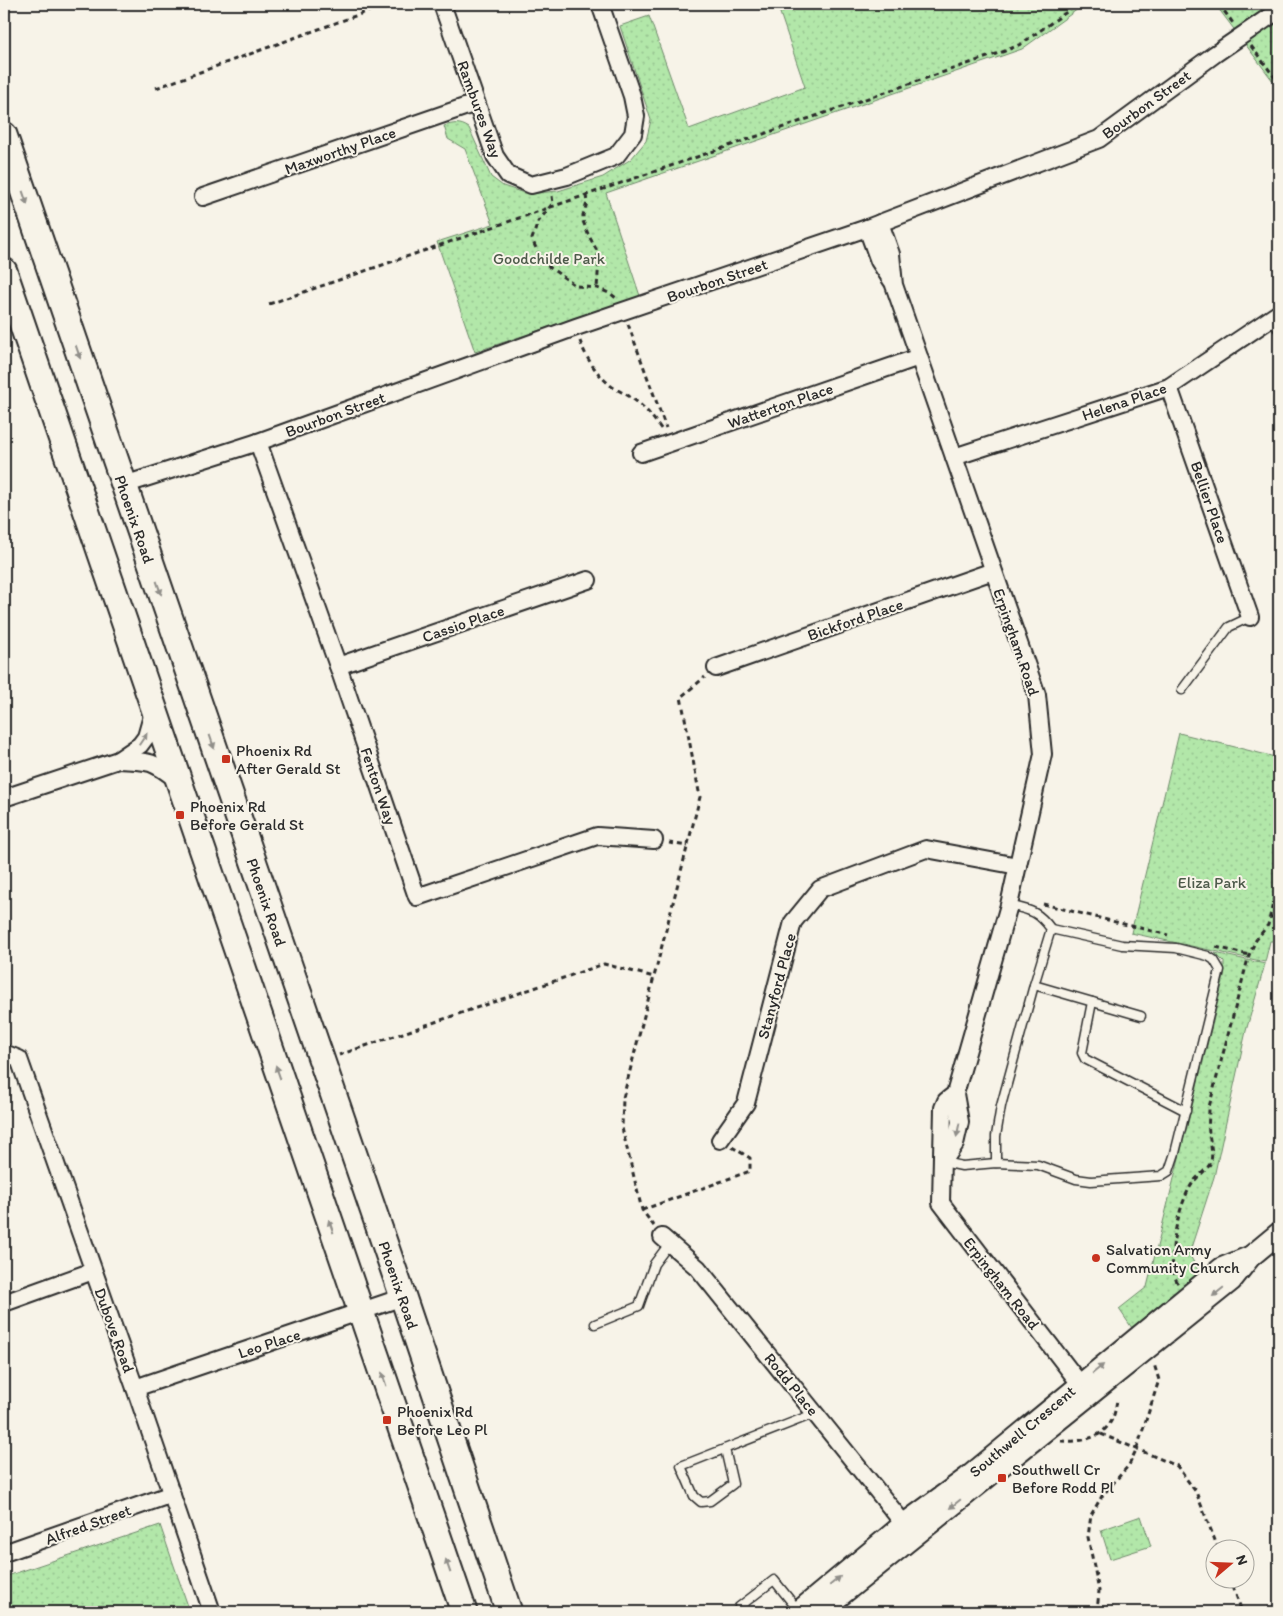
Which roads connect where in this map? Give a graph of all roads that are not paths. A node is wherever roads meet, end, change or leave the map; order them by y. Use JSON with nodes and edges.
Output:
{"nodes":[{"id":1,"x":442,"y":4,"type":"edge"},
{"id":2,"x":600,"y":4,"type":"edge"},
{"id":3,"x":1279,"y":10,"type":"edge"},
{"id":4,"x":476,"y":103,"type":"junction"},
{"id":5,"x":4,"y":136,"type":"edge"},
{"id":6,"x":9,"y":166,"type":"edge"},
{"id":7,"x":203,"y":197,"type":"dead end"},
{"id":8,"x":874,"y":226,"type":"junction"},
{"id":9,"x":4,"y":271,"type":"edge"},
{"id":10,"x":1277,"y":321,"type":"edge"},
{"id":11,"x":919,"y":357,"type":"junction"},
{"id":12,"x":1169,"y":387,"type":"junction"},
{"id":13,"x":258,"y":442,"type":"junction"},
{"id":14,"x":641,"y":453,"type":"dead end"},
{"id":15,"x":954,"y":457,"type":"junction"},
{"id":16,"x":124,"y":486,"type":"junction"},
{"id":17,"x":993,"y":571,"type":"junction"},
{"id":18,"x":588,"y":580,"type":"dead end"},
{"id":19,"x":1250,"y":618,"type":"joint"},
{"id":20,"x":338,"y":666,"type":"junction"},
{"id":21,"x":716,"y":668,"type":"road end"},
{"id":22,"x":1182,"y":690,"type":"dead end"},
{"id":23,"x":154,"y":709,"type":"junction"},
{"id":24,"x":118,"y":760,"type":"junction"},
{"id":25,"x":178,"y":780,"type":"junction"},
{"id":26,"x":4,"y":798,"type":"edge"},
{"id":27,"x":654,"y":840,"type":"road end"},
{"id":28,"x":1018,"y":866,"type":"junction"},
{"id":29,"x":1009,"y":906,"type":"junction"},
{"id":30,"x":1051,"y":929,"type":"junction"},
{"id":31,"x":1034,"y":986,"type":"junction"},
{"id":32,"x":1092,"y":1002,"type":"junction"},
{"id":33,"x":1141,"y":1016,"type":"dead end"},
{"id":34,"x":6,"y":1054,"type":"edge"},
{"id":35,"x":1186,"y":1111,"type":"junction"},
{"id":36,"x":720,"y":1140,"type":"road end"},
{"id":37,"x":943,"y":1162,"type":"junction"},
{"id":38,"x":996,"y":1163,"type":"junction"},
{"id":39,"x":1279,"y":1233,"type":"edge"},
{"id":40,"x":666,"y":1240,"type":"joint"},
{"id":41,"x":1250,"y":1256,"type":"junction"},
{"id":42,"x":94,"y":1271,"type":"junction"},
{"id":43,"x":403,"y":1297,"type":"junction"},
{"id":44,"x":4,"y":1303,"type":"edge"},
{"id":45,"x":361,"y":1312,"type":"junction"},
{"id":46,"x":595,"y":1324,"type":"dead end"},
{"id":47,"x":135,"y":1388,"type":"junction"},
{"id":48,"x":1084,"y":1389,"type":"junction"},
{"id":49,"x":816,"y":1414,"type":"junction"},
{"id":50,"x":725,"y":1449,"type":"junction"},
{"id":51,"x":172,"y":1494,"type":"junction"},
{"id":52,"x":909,"y":1531,"type":"junction"},
{"id":53,"x":4,"y":1554,"type":"edge"},
{"id":54,"x":212,"y":1612,"type":"edge"},
{"id":55,"x":464,"y":1612,"type":"edge"},
{"id":56,"x":510,"y":1612,"type":"edge"},
{"id":57,"x":744,"y":1612,"type":"edge"},
{"id":58,"x":799,"y":1612,"type":"edge"},
{"id":59,"x":820,"y":1612,"type":"edge"}],
"edges":[{"from":1,"to":4,"type":"street","name":"Rambures Way"},
{"from":2,"to":4,"type":"street","name":"Rambures Way"},
{"from":3,"to":8,"type":"street","name":"Bourbon Street"},
{"from":4,"to":7,"type":"street","name":"Maxworthy Place"},
{"from":5,"to":6,"type":"main road","name":"Phoenix Road"},
{"from":6,"to":16,"type":"main road","name":"Phoenix Road","one_way":true},
{"from":8,"to":11,"type":"street","name":"Erpingham Road"},
{"from":8,"to":13,"type":"street","name":"Bourbon Street"},
{"from":9,"to":23,"type":"main road"},
{"from":10,"to":12,"type":"street","name":"Helena Place"},
{"from":11,"to":14,"type":"street","name":"Watterton Place"},
{"from":11,"to":15,"type":"street","name":"Erpingham Road"},
{"from":12,"to":15,"type":"street","name":"Helena Place"},
{"from":12,"to":19,"type":"street","name":"Bellier Place"},
{"from":13,"to":16,"type":"street","name":"Bourbon Street"},
{"from":13,"to":20,"type":"street","name":"Fenton Way"},
{"from":15,"to":17,"type":"street","name":"Erpingham Road"},
{"from":16,"to":43,"type":"main road","name":"Phoenix Road","one_way":true},
{"from":17,"to":21,"type":"street","name":"Bickford Place"},
{"from":17,"to":28,"type":"street","name":"Erpingham Road"},
{"from":18,"to":20,"type":"street","name":"Cassio Place"},
{"from":19,"to":22,"type":"lane"},
{"from":20,"to":27,"type":"street","name":"Fenton Way"},
{"from":24,"to":23,"type":"street","one_way":true},
{"from":23,"to":25,"type":"main road"},
{"from":24,"to":25,"type":"street"},
{"from":24,"to":26,"type":"street"},
{"from":45,"to":25,"type":"main road","one_way":true},
{"from":28,"to":29,"type":"street","name":"Erpingham Road"},
{"from":28,"to":36,"type":"street","name":"Stanyford Place"},
{"from":29,"to":30,"type":"lane"},
{"from":29,"to":37,"type":"street","name":"Erpingham Road"},
{"from":30,"to":31,"type":"lane"},
{"from":30,"to":35,"type":"lane"},
{"from":31,"to":32,"type":"lane"},
{"from":31,"to":38,"type":"lane"},
{"from":32,"to":33,"type":"lane"},
{"from":32,"to":35,"type":"lane"},
{"from":34,"to":42,"type":"street","name":"Dubove Road"},
{"from":35,"to":38,"type":"lane"},
{"from":37,"to":38,"type":"lane"},
{"from":37,"to":48,"type":"street","name":"Erpingham Road"},
{"from":39,"to":41,"type":"street","name":"Southwell Crescent"},
{"from":40,"to":46,"type":"lane"},
{"from":40,"to":49,"type":"street","name":"Rodd Place"},
{"from":48,"to":41,"type":"street","name":"Southwell Crescent","one_way":true},
{"from":41,"to":48,"type":"street","name":"Southwell Crescent","one_way":true},
{"from":42,"to":44,"type":"street"},
{"from":42,"to":47,"type":"street","name":"Dubove Road"},
{"from":43,"to":45,"type":"street","name":"Leo Place"},
{"from":43,"to":56,"type":"main road","name":"Phoenix Road"},
{"from":45,"to":47,"type":"street","name":"Leo Place"},
{"from":55,"to":45,"type":"main road","one_way":true},
{"from":47,"to":51,"type":"street","name":"Dubove Road"},
{"from":48,"to":52,"type":"street","name":"Southwell Crescent"},
{"from":48,"to":52,"type":"street","name":"Southwell Crescent","one_way":true},
{"from":49,"to":50,"type":"lane"},
{"from":49,"to":52,"type":"street","name":"Rodd Place"},
{"from":50,"to":50,"type":"lane"},
{"from":51,"to":53,"type":"street","name":"Alfred Street"},
{"from":51,"to":54,"type":"street","name":"Dubove Road"},
{"from":58,"to":52,"type":"street","name":"Southwell Crescent","one_way":true},
{"from":52,"to":59,"type":"street","name":"Southwell Crescent"},
{"from":57,"to":58,"type":"lane"}]}
